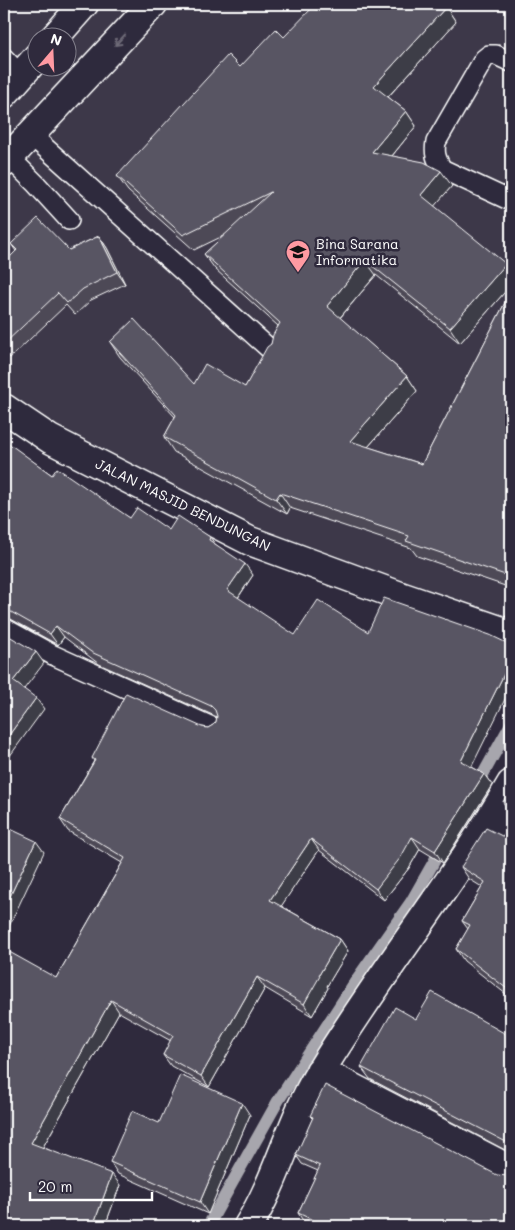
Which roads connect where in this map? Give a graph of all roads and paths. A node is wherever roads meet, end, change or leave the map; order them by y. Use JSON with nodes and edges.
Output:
{"nodes":[{"id":1,"x":84,"y":4,"type":"edge"},
{"id":2,"x":153,"y":4,"type":"edge"},
{"id":3,"x":63,"y":28,"type":"edge"},
{"id":4,"x":511,"y":62,"type":"edge"},
{"id":5,"x":31,"y":135,"type":"junction"},
{"id":6,"x":6,"y":160,"type":"edge"},
{"id":7,"x":511,"y":200,"type":"edge"},
{"id":8,"x":68,"y":220,"type":"dead end"},
{"id":9,"x":272,"y":352,"type":"edge"},
{"id":10,"x":4,"y":408,"type":"edge"},
{"id":11,"x":4,"y":628,"type":"edge"},
{"id":12,"x":511,"y":634,"type":"edge"},
{"id":13,"x":214,"y":728,"type":"edge"},
{"id":14,"x":511,"y":784,"type":"edge"},
{"id":15,"x":501,"y":826,"type":"edge"},
{"id":16,"x":320,"y":1071,"type":"junction"},
{"id":17,"x":511,"y":1170,"type":"edge"},
{"id":18,"x":248,"y":1226,"type":"edge"}],
"edges":[{"from":1,"to":3,"type":"street"},
{"from":2,"to":5,"type":"street","one_way":true},
{"from":4,"to":7,"type":"lane"},
{"from":5,"to":6,"type":"street"},
{"from":5,"to":9,"type":"lane"},
{"from":6,"to":8,"type":"lane"},
{"from":10,"to":12,"type":"street","name":"JALAN MASJID BENDUNGAN"},
{"from":11,"to":13,"type":"lane"},
{"from":14,"to":15,"type":"street"},
{"from":15,"to":16,"type":"street"},
{"from":16,"to":17,"type":"street"},
{"from":16,"to":18,"type":"street"}]}
